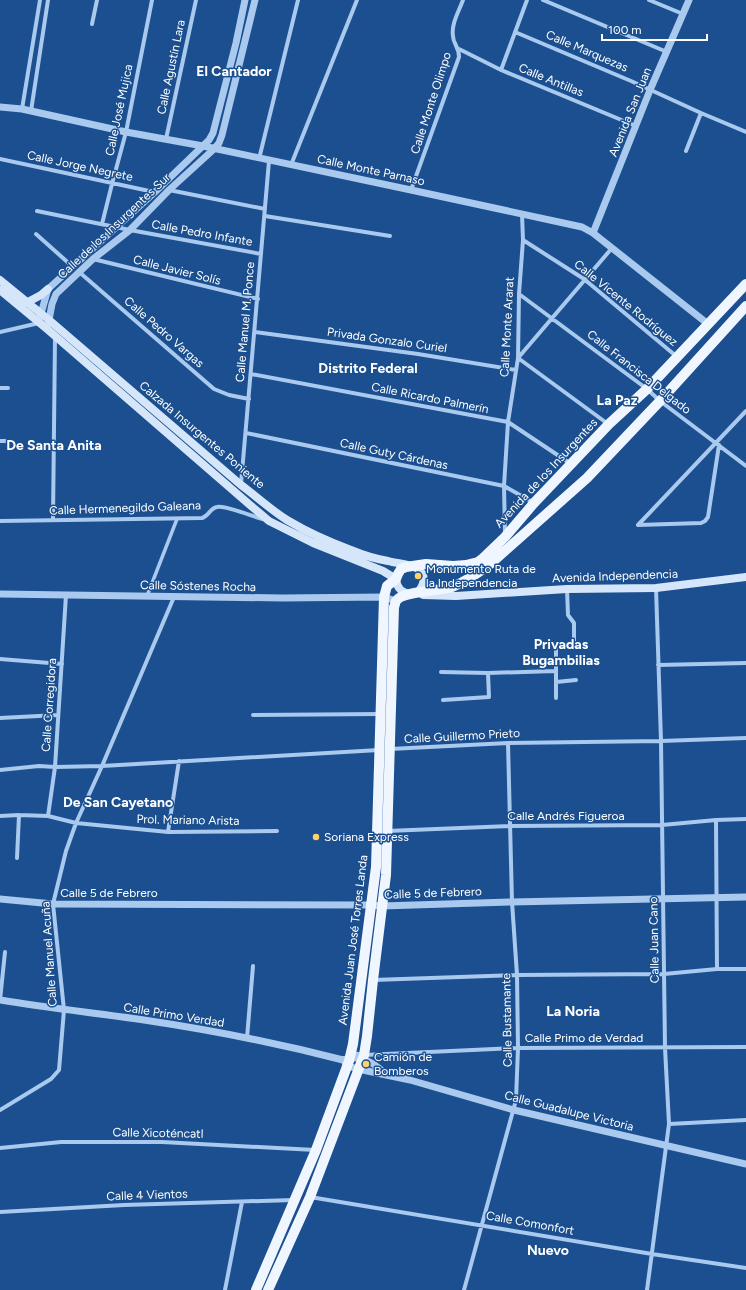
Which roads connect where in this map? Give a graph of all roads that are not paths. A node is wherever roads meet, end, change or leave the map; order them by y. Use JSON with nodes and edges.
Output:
{"nodes":[{"id":1,"x":40,"y":0,"type":"edge"},
{"id":2,"x":48,"y":0,"type":"edge"},
{"id":3,"x":97,"y":0,"type":"edge"},
{"id":4,"x":152,"y":0,"type":"edge"},
{"id":5,"x":196,"y":0,"type":"edge"},
{"id":6,"x":245,"y":0,"type":"edge"},
{"id":7,"x":255,"y":0,"type":"edge"},
{"id":8,"x":298,"y":0,"type":"edge"},
{"id":9,"x":357,"y":0,"type":"edge"},
{"id":10,"x":463,"y":0,"type":"edge"},
{"id":11,"x":527,"y":0,"type":"edge"},
{"id":12,"x":543,"y":0,"type":"edge"},
{"id":13,"x":649,"y":0,"type":"edge"},
{"id":14,"x":689,"y":0,"type":"edge"},
{"id":15,"x":683,"y":14,"type":"junction"},
{"id":16,"x":92,"y":24,"type":"dead end"},
{"id":17,"x":515,"y":32,"type":"junction"},
{"id":18,"x":459,"y":49,"type":"junction"},
{"id":19,"x":667,"y":52,"type":"junction"},
{"id":20,"x":500,"y":70,"type":"junction"},
{"id":21,"x":650,"y":90,"type":"junction"},
{"id":22,"x":0,"y":107,"type":"edge"},
{"id":23,"x":22,"y":109,"type":"junction"},
{"id":24,"x":31,"y":111,"type":"junction"},
{"id":25,"x":701,"y":113,"type":"junction"},
{"id":26,"x":636,"y":126,"type":"junction"},
{"id":27,"x":126,"y":132,"type":"junction"},
{"id":28,"x":746,"y":132,"type":"edge"},
{"id":29,"x":166,"y":139,"type":"junction"},
{"id":30,"x":203,"y":146,"type":"junction"},
{"id":31,"x":214,"y":149,"type":"junction"},
{"id":32,"x":686,"y":152,"type":"dead end"},
{"id":33,"x":0,"y":159,"type":"edge"},
{"id":34,"x":259,"y":159,"type":"junction"},
{"id":35,"x":269,"y":161,"type":"junction"},
{"id":36,"x":291,"y":165,"type":"junction"},
{"id":37,"x":112,"y":184,"type":"junction"},
{"id":38,"x":169,"y":190,"type":"junction"},
{"id":39,"x":411,"y":190,"type":"junction"},
{"id":40,"x":155,"y":192,"type":"junction"},
{"id":41,"x":265,"y":209,"type":"junction"},
{"id":42,"x":37,"y":211,"type":"dead end"},
{"id":43,"x":522,"y":214,"type":"junction"},
{"id":44,"x":264,"y":216,"type":"junction"},
{"id":45,"x":102,"y":224,"type":"junction"},
{"id":46,"x":116,"y":227,"type":"junction"},
{"id":47,"x":130,"y":230,"type":"junction"},
{"id":48,"x":593,"y":233,"type":"junction"},
{"id":49,"x":36,"y":234,"type":"dead end"},
{"id":50,"x":390,"y":236,"type":"dead end"},
{"id":51,"x":523,"y":240,"type":"junction"},
{"id":52,"x":612,"y":248,"type":"junction"},
{"id":53,"x":261,"y":254,"type":"junction"},
{"id":54,"x":93,"y":259,"type":"junction"},
{"id":55,"x":74,"y":267,"type":"junction"},
{"id":56,"x":80,"y":272,"type":"junction"},
{"id":57,"x":584,"y":279,"type":"junction"},
{"id":58,"x":0,"y":280,"type":"edge"},
{"id":59,"x":746,"y":284,"type":"edge"},
{"id":60,"x":48,"y":289,"type":"junction"},
{"id":61,"x":0,"y":290,"type":"edge"},
{"id":62,"x":519,"y":294,"type":"junction"},
{"id":63,"x":258,"y":299,"type":"junction"},
{"id":64,"x":26,"y":303,"type":"junction"},
{"id":65,"x":746,"y":306,"type":"edge"},
{"id":66,"x":552,"y":318,"type":"junction"},
{"id":67,"x":40,"y":319,"type":"junction"},
{"id":68,"x":49,"y":320,"type":"junction"},
{"id":69,"x":708,"y":324,"type":"junction"},
{"id":70,"x":47,"y":329,"type":"junction"},
{"id":71,"x":0,"y":332,"type":"edge"},
{"id":72,"x":255,"y":332,"type":"junction"},
{"id":73,"x":55,"y":336,"type":"junction"},
{"id":74,"x":677,"y":356,"type":"junction"},
{"id":75,"x":518,"y":358,"type":"junction"},
{"id":76,"x":516,"y":370,"type":"junction"},
{"id":77,"x":251,"y":374,"type":"junction"},
{"id":78,"x":0,"y":388,"type":"edge"},
{"id":79,"x":8,"y":388,"type":"dead end"},
{"id":80,"x":647,"y":389,"type":"junction"},
{"id":81,"x":249,"y":399,"type":"junction"},
{"id":82,"x":660,"y":401,"type":"junction"},
{"id":83,"x":746,"y":411,"type":"edge"},
{"id":84,"x":508,"y":422,"type":"junction"},
{"id":85,"x":609,"y":424,"type":"junction"},
{"id":86,"x":246,"y":434,"type":"junction"},
{"id":87,"x":0,"y":441,"type":"edge"},
{"id":88,"x":7,"y":441,"type":"dead end"},
{"id":89,"x":717,"y":444,"type":"junction"},
{"id":90,"x":571,"y":464,"type":"junction"},
{"id":91,"x":746,"y":466,"type":"edge"},
{"id":92,"x":241,"y":485,"type":"junction"},
{"id":93,"x":504,"y":486,"type":"junction"},
{"id":94,"x":534,"y":503,"type":"junction"},
{"id":95,"x":177,"y":519,"type":"junction"},
{"id":96,"x":0,"y":520,"type":"edge"},
{"id":97,"x":53,"y":520,"type":"junction"},
{"id":98,"x":269,"y":521,"type":"junction"},
{"id":99,"x":505,"y":537,"type":"junction"},
{"id":100,"x":315,"y":539,"type":"junction"},
{"id":101,"x":412,"y":566,"type":"junction"},
{"id":102,"x":746,"y":577,"type":"edge"},
{"id":103,"x":396,"y":579,"type":"junction"},
{"id":104,"x":656,"y":588,"type":"junction"},
{"id":105,"x":567,"y":589,"type":"junction"},
{"id":106,"x":415,"y":593,"type":"junction"},
{"id":107,"x":0,"y":594,"type":"edge"},
{"id":108,"x":66,"y":594,"type":"junction"},
{"id":109,"x":146,"y":597,"type":"junction"},
{"id":110,"x":174,"y":597,"type":"junction"},
{"id":111,"x":384,"y":597,"type":"junction"},
{"id":112,"x":396,"y":601,"type":"junction"},
{"id":113,"x":0,"y":659,"type":"edge"},
{"id":114,"x":746,"y":663,"type":"edge"},
{"id":115,"x":62,"y":664,"type":"junction"},
{"id":116,"x":658,"y":665,"type":"junction"},
{"id":117,"x":556,"y":671,"type":"junction"},
{"id":118,"x":441,"y":672,"type":"dead end"},
{"id":119,"x":488,"y":673,"type":"junction"},
{"id":120,"x":576,"y":680,"type":"dead end"},
{"id":121,"x":556,"y":682,"type":"junction"},
{"id":122,"x":556,"y":698,"type":"dead end"},
{"id":123,"x":443,"y":700,"type":"dead end"},
{"id":124,"x":58,"y":714,"type":"junction"},
{"id":125,"x":380,"y":714,"type":"junction"},
{"id":126,"x":253,"y":715,"type":"dead end"},
{"id":127,"x":0,"y":718,"type":"edge"},
{"id":128,"x":746,"y":738,"type":"edge"},
{"id":129,"x":661,"y":741,"type":"junction"},
{"id":130,"x":508,"y":743,"type":"junction"},
{"id":131,"x":390,"y":749,"type":"junction"},
{"id":132,"x":378,"y":750,"type":"junction"},
{"id":133,"x":179,"y":761,"type":"junction"},
{"id":134,"x":102,"y":766,"type":"junction"},
{"id":135,"x":55,"y":767,"type":"junction"},
{"id":136,"x":0,"y":770,"type":"edge"},
{"id":137,"x":19,"y":815,"type":"junction"},
{"id":138,"x":0,"y":816,"type":"edge"},
{"id":139,"x":48,"y":816,"type":"junction"},
{"id":140,"x":746,"y":819,"type":"edge"},
{"id":141,"x":716,"y":820,"type":"junction"},
{"id":142,"x":76,"y":823,"type":"junction"},
{"id":143,"x":662,"y":825,"type":"junction"},
{"id":144,"x":510,"y":826,"type":"junction"},
{"id":145,"x":277,"y":830,"type":"dead end"},
{"id":146,"x":387,"y":831,"type":"junction"},
{"id":147,"x":168,"y":832,"type":"junction"},
{"id":148,"x":17,"y":858,"type":"dead end"},
{"id":149,"x":716,"y":897,"type":"junction"},
{"id":150,"x":746,"y":897,"type":"edge"},
{"id":151,"x":664,"y":898,"type":"junction"},
{"id":152,"x":0,"y":899,"type":"edge"},
{"id":153,"x":512,"y":902,"type":"junction"},
{"id":154,"x":53,"y":904,"type":"junction"},
{"id":155,"x":371,"y":905,"type":"junction"},
{"id":156,"x":382,"y":906,"type":"junction"},
{"id":157,"x":5,"y":952,"type":"dead end"},
{"id":158,"x":253,"y":966,"type":"dead end"},
{"id":159,"x":717,"y":969,"type":"junction"},
{"id":160,"x":746,"y":969,"type":"edge"},
{"id":161,"x":664,"y":974,"type":"junction"},
{"id":162,"x":517,"y":976,"type":"junction"},
{"id":163,"x":373,"y":980,"type":"junction"},
{"id":164,"x":0,"y":1000,"type":"edge"},
{"id":165,"x":64,"y":1010,"type":"junction"},
{"id":166,"x":247,"y":1038,"type":"junction"},
{"id":167,"x":746,"y":1047,"type":"edge"},
{"id":168,"x":518,"y":1048,"type":"junction"},
{"id":169,"x":665,"y":1048,"type":"junction"},
{"id":170,"x":363,"y":1056,"type":"junction"},
{"id":171,"x":348,"y":1059,"type":"junction"},
{"id":172,"x":358,"y":1070,"type":"junction"},
{"id":173,"x":387,"y":1075,"type":"junction"},
{"id":174,"x":0,"y":1110,"type":"edge"},
{"id":175,"x":514,"y":1110,"type":"junction"},
{"id":176,"x":746,"y":1120,"type":"edge"},
{"id":177,"x":669,"y":1124,"type":"junction"},
{"id":178,"x":666,"y":1146,"type":"junction"},
{"id":179,"x":0,"y":1148,"type":"edge"},
{"id":180,"x":316,"y":1150,"type":"junction"},
{"id":181,"x":746,"y":1164,"type":"edge"},
{"id":182,"x":310,"y":1197,"type":"junction"},
{"id":183,"x":294,"y":1200,"type":"junction"},
{"id":184,"x":242,"y":1202,"type":"junction"},
{"id":185,"x":0,"y":1212,"type":"edge"},
{"id":186,"x":482,"y":1225,"type":"junction"},
{"id":187,"x":652,"y":1254,"type":"junction"},
{"id":188,"x":746,"y":1268,"type":"edge"},
{"id":189,"x":225,"y":1290,"type":"edge"},
{"id":190,"x":256,"y":1290,"type":"edge"},
{"id":191,"x":268,"y":1290,"type":"edge"},
{"id":192,"x":464,"y":1290,"type":"edge"},
{"id":193,"x":647,"y":1290,"type":"edge"}],
"edges":[{"from":1,"to":23,"type":"street"},
{"from":2,"to":24,"type":"street"},
{"from":3,"to":16,"type":"street"},
{"from":4,"to":27,"type":"street","name":"Calle José Mujica"},
{"from":5,"to":29,"type":"street","name":"Calle Agustín Lara"},
{"from":6,"to":30,"type":"street","name":"Calle de los Insurgentes Sur"},
{"from":7,"to":31,"type":"street"},
{"from":8,"to":34,"type":"street"},
{"from":9,"to":36,"type":"street"},
{"from":10,"to":18,"type":"street","name":"Calle Monte Olimpo"},
{"from":11,"to":17,"type":"street"},
{"from":12,"to":19,"type":"street"},
{"from":13,"to":15,"type":"street"},
{"from":14,"to":15,"type":"street","name":"Avenida San Juan"},
{"from":15,"to":19,"type":"street","name":"Avenida San Juan"},
{"from":17,"to":20,"type":"street"},
{"from":17,"to":21,"type":"street","name":"Calle Marquezas"},
{"from":18,"to":20,"type":"street","name":"Calle Antillas"},
{"from":18,"to":39,"type":"street","name":"Calle Monte Olimpo"},
{"from":19,"to":21,"type":"street","name":"Avenida San Juan"},
{"from":20,"to":26,"type":"street","name":"Calle Antillas"},
{"from":21,"to":25,"type":"street","name":"Calle Marquezas"},
{"from":21,"to":26,"type":"street","name":"Avenida San Juan"},
{"from":22,"to":23,"type":"street","name":"Calle Monte Parnaso"},
{"from":23,"to":24,"type":"street","name":"Calle Monte Parnaso"},
{"from":24,"to":27,"type":"street","name":"Calle Monte Parnaso"},
{"from":25,"to":28,"type":"street","name":"Calle Marquezas"},
{"from":25,"to":32,"type":"street"},
{"from":26,"to":48,"type":"street","name":"Avenida San Juan"},
{"from":27,"to":29,"type":"street","name":"Calle Monte Parnaso"},
{"from":27,"to":37,"type":"street","name":"Calle José Mujica"},
{"from":29,"to":30,"type":"street","name":"Calle Monte Parnaso"},
{"from":30,"to":31,"type":"street","name":"Calle Monte Parnaso"},
{"from":30,"to":40,"type":"street","name":"Calle de los Insurgentes Sur"},
{"from":31,"to":34,"type":"street","name":"Calle Monte Parnaso"},
{"from":31,"to":38,"type":"street","name":"Calle de los Insurgentes Sur"},
{"from":33,"to":37,"type":"street","name":"Calle Jorge Negrete"},
{"from":34,"to":35,"type":"street","name":"Calle Monte Parnaso"},
{"from":35,"to":36,"type":"street","name":"Calle Monte Parnaso"},
{"from":35,"to":41,"type":"street","name":"Calle Manuel M. Ponce"},
{"from":36,"to":39,"type":"street","name":"Calle Monte Parnaso"},
{"from":37,"to":40,"type":"street","name":"Calle Jorge Negrete"},
{"from":37,"to":45,"type":"street","name":"Calle José Mujica"},
{"from":38,"to":41,"type":"street"},
{"from":38,"to":47,"type":"street","name":"Calle de los Insurgentes Sur"},
{"from":39,"to":43,"type":"street","name":"Calle Monte Parnaso"},
{"from":40,"to":46,"type":"street","name":"Calle de los Insurgentes Sur"},
{"from":41,"to":44,"type":"street","name":"Calle Manuel M. Ponce"},
{"from":42,"to":45,"type":"street","name":"Calle Pedro Infante"},
{"from":43,"to":48,"type":"street","name":"Calle Monte Parnaso"},
{"from":43,"to":51,"type":"street","name":"Calle Monte Ararat"},
{"from":44,"to":50,"type":"street"},
{"from":44,"to":53,"type":"street","name":"Calle Manuel M. Ponce"},
{"from":45,"to":46,"type":"street","name":"Calle Pedro Infante"},
{"from":46,"to":47,"type":"street","name":"Calle Pedro Infante"},
{"from":46,"to":55,"type":"street","name":"Calle de los Insurgentes Sur"},
{"from":47,"to":53,"type":"street","name":"Calle Pedro Infante"},
{"from":47,"to":54,"type":"street","name":"Calle de los Insurgentes Sur"},
{"from":48,"to":52,"type":"street","name":"Calle Monte Parnaso"},
{"from":49,"to":55,"type":"street","name":"Calle Pedro Vargas"},
{"from":51,"to":57,"type":"street","name":"Calle Vicente Rodríguez"},
{"from":51,"to":62,"type":"street","name":"Calle Monte Ararat"},
{"from":52,"to":57,"type":"street"},
{"from":52,"to":69,"type":"street","name":"Calle Monte Parnaso"},
{"from":53,"to":63,"type":"street","name":"Calle Manuel M. Ponce"},
{"from":54,"to":56,"type":"street","name":"Calle de los Insurgentes Sur"},
{"from":54,"to":63,"type":"street","name":"Calle Javier Solís"},
{"from":55,"to":56,"type":"street","name":"Calle Pedro Vargas"},
{"from":55,"to":60,"type":"street","name":"Calle de los Insurgentes Sur"},
{"from":56,"to":68,"type":"street","name":"Calle de los Insurgentes Sur"},
{"from":56,"to":81,"type":"street","name":"Calle Pedro Vargas"},
{"from":57,"to":66,"type":"street"},
{"from":57,"to":74,"type":"street","name":"Calle Vicente Rodríguez"},
{"from":58,"to":64,"type":"main road","name":"Calzada Insurgentes Poniente"},
{"from":59,"to":69,"type":"main road","name":"Avenida de los Insurgentes"},
{"from":60,"to":64,"type":"main road"},
{"from":60,"to":67,"type":"street","name":"Calle de los Insurgentes Sur"},
{"from":61,"to":67,"type":"main road","name":"Calzada Insurgentes Poniente"},
{"from":62,"to":66,"type":"street","name":"Calle Francisca Delgado"},
{"from":62,"to":75,"type":"street","name":"Calle Monte Ararat"},
{"from":63,"to":72,"type":"street","name":"Calle Manuel M. Ponce"},
{"from":64,"to":67,"type":"main road","name":"Calzada Insurgentes Poniente"},
{"from":65,"to":82,"type":"main road","name":"Avenida de los Insurgentes"},
{"from":66,"to":75,"type":"street"},
{"from":66,"to":80,"type":"street","name":"Calle Francisca Delgado"},
{"from":67,"to":68,"type":"main road","name":"Calzada Insurgentes Poniente"},
{"from":67,"to":70,"type":"main road","name":"Calzada Insurgentes Poniente"},
{"from":67,"to":71,"type":"street"},
{"from":68,"to":70,"type":"street","name":"Calle de los Insurgentes Sur"},
{"from":68,"to":92,"type":"main road","name":"Calzada Insurgentes Poniente"},
{"from":69,"to":74,"type":"main road","name":"Avenida de los Insurgentes"},
{"from":70,"to":73,"type":"main road","name":"Calzada Insurgentes Poniente"},
{"from":72,"to":76,"type":"street","name":"Privada Gonzalo Curiel"},
{"from":72,"to":77,"type":"street","name":"Calle Manuel M. Ponce"},
{"from":73,"to":97,"type":"street"},
{"from":73,"to":98,"type":"main road","name":"Calzada Insurgentes Poniente"},
{"from":74,"to":80,"type":"main road","name":"Avenida de los Insurgentes"},
{"from":75,"to":76,"type":"street","name":"Calle Monte Ararat"},
{"from":75,"to":85,"type":"street"},
{"from":76,"to":84,"type":"street","name":"Calle Monte Ararat"},
{"from":77,"to":81,"type":"street","name":"Calle Manuel M. Ponce"},
{"from":77,"to":84,"type":"street","name":"Calle Ricardo Palmerín"},
{"from":78,"to":79,"type":"street"},
{"from":80,"to":82,"type":"street","name":"Calle Francisca Delgado"},
{"from":80,"to":85,"type":"main road","name":"Avenida de los Insurgentes"},
{"from":81,"to":86,"type":"street","name":"Calle Manuel M. Ponce"},
{"from":82,"to":89,"type":"street","name":"Calle Francisca Delgado"},
{"from":82,"to":106,"type":"main road","name":"Avenida de los Insurgentes"},
{"from":83,"to":89,"type":"street"},
{"from":84,"to":90,"type":"street","name":"Calle Ricardo Palmerín"},
{"from":84,"to":93,"type":"street","name":"Calle Monte Ararat"},
{"from":85,"to":90,"type":"main road","name":"Avenida de los Insurgentes"},
{"from":86,"to":92,"type":"street","name":"Calle Manuel M. Ponce"},
{"from":86,"to":93,"type":"street","name":"Calle Guty Cárdenas"},
{"from":87,"to":88,"type":"street"},
{"from":89,"to":89,"type":"street"},
{"from":89,"to":91,"type":"street","name":"Calle Francisca Delgado"},
{"from":90,"to":94,"type":"main road","name":"Avenida de los Insurgentes"},
{"from":92,"to":100,"type":"main road","name":"Calzada Insurgentes Poniente"},
{"from":93,"to":94,"type":"street","name":"Calle Guty Cárdenas"},
{"from":93,"to":99,"type":"street","name":"Calle Monte Ararat"},
{"from":94,"to":99,"type":"main road","name":"Avenida de los Insurgentes"},
{"from":95,"to":97,"type":"street","name":"Calle Hermenegildo Galeana"},
{"from":95,"to":98,"type":"street","name":"Calle Hermenegildo Galeana"},
{"from":95,"to":109,"type":"street"},
{"from":96,"to":97,"type":"street","name":"Calle Hermenegildo Galeana"},
{"from":98,"to":100,"type":"main road","name":"Calzada Insurgentes Poniente"},
{"from":99,"to":101,"type":"main road","name":"Avenida de los Insurgentes"},
{"from":100,"to":101,"type":"main road","name":"Calzada Insurgentes Poniente"},
{"from":100,"to":103,"type":"main road","name":"Calzada Insurgentes Poniente"},
{"from":101,"to":103,"type":"main road"},
{"from":101,"to":106,"type":"main road"},
{"from":102,"to":104,"type":"main road","name":"Avenida Independencia"},
{"from":103,"to":106,"type":"main road"},
{"from":103,"to":111,"type":"main road","name":"Avenida Juan José Torres Landa"},
{"from":104,"to":105,"type":"main road","name":"Avenida Independencia"},
{"from":104,"to":116,"type":"street","name":"Calle Juan Cano"},
{"from":105,"to":106,"type":"main road","name":"Avenida Independencia"},
{"from":105,"to":117,"type":"street"},
{"from":106,"to":112,"type":"main road"},
{"from":107,"to":108,"type":"street","name":"Calle Sóstenes Rocha"},
{"from":108,"to":109,"type":"street","name":"Calle Sóstenes Rocha"},
{"from":108,"to":115,"type":"street","name":"Calle Corregidora"},
{"from":109,"to":110,"type":"street","name":"Calle Sóstenes Rocha"},
{"from":110,"to":111,"type":"street","name":"Calle Sóstenes Rocha"},
{"from":110,"to":134,"type":"street","name":"Calle Manuel Acuña"},
{"from":111,"to":112,"type":"street","name":"Calle Sóstenes Rocha"},
{"from":111,"to":125,"type":"main road","name":"Avenida Juan José Torres Landa"},
{"from":112,"to":131,"type":"main road","name":"Avenida Juan José Torres Landa"},
{"from":113,"to":115,"type":"street"},
{"from":114,"to":116,"type":"street"},
{"from":115,"to":124,"type":"street","name":"Calle Corregidora"},
{"from":116,"to":129,"type":"street","name":"Calle Juan Cano"},
{"from":117,"to":119,"type":"street"},
{"from":117,"to":121,"type":"street"},
{"from":118,"to":119,"type":"street"},
{"from":119,"to":123,"type":"street"},
{"from":120,"to":121,"type":"street"},
{"from":121,"to":122,"type":"street"},
{"from":124,"to":127,"type":"street"},
{"from":124,"to":135,"type":"street","name":"Calle Corregidora"},
{"from":125,"to":126,"type":"street"},
{"from":125,"to":132,"type":"main road","name":"Avenida Juan José Torres Landa"},
{"from":128,"to":129,"type":"street","name":"Calle Guillermo Prieto"},
{"from":129,"to":130,"type":"street","name":"Calle Guillermo Prieto"},
{"from":129,"to":143,"type":"street","name":"Calle Juan Cano"},
{"from":130,"to":131,"type":"street","name":"Calle Guillermo Prieto"},
{"from":130,"to":144,"type":"street","name":"Calle Bustamante"},
{"from":131,"to":132,"type":"street","name":"Calle Guillermo Prieto"},
{"from":131,"to":146,"type":"main road","name":"Avenida Juan José Torres Landa"},
{"from":132,"to":133,"type":"street","name":"Calle Guillermo Prieto"},
{"from":132,"to":155,"type":"main road","name":"Avenida Juan José Torres Landa"},
{"from":133,"to":134,"type":"street","name":"Calle Guillermo Prieto"},
{"from":133,"to":147,"type":"street"},
{"from":134,"to":135,"type":"street","name":"Calle Guillermo Prieto"},
{"from":134,"to":142,"type":"street","name":"Calle Manuel Acuña"},
{"from":135,"to":136,"type":"street","name":"Calle Guillermo Prieto"},
{"from":135,"to":139,"type":"street","name":"Calle Corregidora"},
{"from":137,"to":138,"type":"street","name":"Prol. Mariano Arista"},
{"from":137,"to":139,"type":"street","name":"Prol. Mariano Arista"},
{"from":137,"to":148,"type":"street"},
{"from":139,"to":142,"type":"street","name":"Prol. Mariano Arista"},
{"from":140,"to":141,"type":"street","name":"Calle Andrés Figueroa"},
{"from":141,"to":143,"type":"street","name":"Calle Andrés Figueroa"},
{"from":141,"to":149,"type":"street"},
{"from":142,"to":147,"type":"street","name":"Prol. Mariano Arista"},
{"from":142,"to":154,"type":"street","name":"Calle Manuel Acuña"},
{"from":143,"to":144,"type":"street","name":"Calle Andrés Figueroa"},
{"from":143,"to":151,"type":"street","name":"Calle Juan Cano"},
{"from":144,"to":146,"type":"street","name":"Calle Andrés Figueroa"},
{"from":144,"to":153,"type":"street","name":"Calle Bustamante"},
{"from":145,"to":147,"type":"street","name":"Prol. Mariano Arista"},
{"from":146,"to":156,"type":"main road","name":"Avenida Juan José Torres Landa"},
{"from":149,"to":150,"type":"street","name":"Calle 5 de Febrero"},
{"from":149,"to":151,"type":"street","name":"Calle 5 de Febrero"},
{"from":149,"to":159,"type":"street"},
{"from":151,"to":153,"type":"street","name":"Calle 5 de Febrero"},
{"from":151,"to":161,"type":"street","name":"Calle Juan Cano"},
{"from":152,"to":154,"type":"street","name":"Calle 5 de Febrero"},
{"from":153,"to":156,"type":"street","name":"Calle 5 de Febrero"},
{"from":153,"to":162,"type":"street","name":"Calle Bustamante"},
{"from":154,"to":155,"type":"street","name":"Calle 5 de Febrero"},
{"from":154,"to":165,"type":"street","name":"Calle Manuel Acuña"},
{"from":155,"to":156,"type":"street","name":"Calle 5 de Febrero"},
{"from":155,"to":171,"type":"main road","name":"Avenida Juan José Torres Landa"},
{"from":156,"to":163,"type":"main road","name":"Avenida Juan José Torres Landa"},
{"from":157,"to":164,"type":"street"},
{"from":158,"to":166,"type":"street"},
{"from":159,"to":160,"type":"street"},
{"from":159,"to":161,"type":"street"},
{"from":161,"to":162,"type":"street"},
{"from":161,"to":169,"type":"street","name":"Calle Juan Cano"},
{"from":162,"to":163,"type":"street"},
{"from":162,"to":168,"type":"street","name":"Calle Bustamante"},
{"from":163,"to":170,"type":"main road","name":"Avenida Juan José Torres Landa"},
{"from":164,"to":165,"type":"street","name":"Calle Primo Verdad"},
{"from":165,"to":166,"type":"street","name":"Calle Primo Verdad"},
{"from":165,"to":174,"type":"street","name":"Calle Manuel Acuña"},
{"from":166,"to":171,"type":"street","name":"Calle Primo Verdad"},
{"from":167,"to":169,"type":"street","name":"Calle Primo de Verdad"},
{"from":168,"to":169,"type":"street","name":"Calle Primo de Verdad"},
{"from":168,"to":170,"type":"street","name":"Calle Primo de Verdad"},
{"from":168,"to":175,"type":"street","name":"Calle Bustamante"},
{"from":169,"to":177,"type":"street","name":"Calle Juan Cano"},
{"from":170,"to":171,"type":"street","name":"Calle Guadalupe Victoria"},
{"from":170,"to":172,"type":"main road","name":"Avenida Juan José Torres Landa"},
{"from":170,"to":173,"type":"street","name":"Calle Guadalupe Victoria"},
{"from":171,"to":172,"type":"street","name":"Calle Guadalupe Victoria"},
{"from":171,"to":180,"type":"main road","name":"Avenida Juan José Torres Landa"},
{"from":172,"to":173,"type":"street","name":"Calle Guadalupe Victoria"},
{"from":172,"to":182,"type":"main road","name":"Avenida Juan José Torres Landa"},
{"from":173,"to":175,"type":"street","name":"Calle Guadalupe Victoria"},
{"from":175,"to":178,"type":"street","name":"Calle Guadalupe Victoria"},
{"from":175,"to":186,"type":"street","name":"Calle Bustamante"},
{"from":176,"to":177,"type":"street"},
{"from":177,"to":178,"type":"street","name":"Calle Juan Cano"},
{"from":178,"to":181,"type":"street","name":"Calle Guadalupe Victoria"},
{"from":178,"to":187,"type":"street","name":"Calle Juan Cano"},
{"from":179,"to":180,"type":"street","name":"Calle Xicoténcatl"},
{"from":180,"to":183,"type":"main road","name":"Avenida Juan José Torres Landa"},
{"from":182,"to":186,"type":"street","name":"Calle Comonfort"},
{"from":182,"to":191,"type":"main road","name":"Avenida Juan José Torres Landa"},
{"from":183,"to":184,"type":"street","name":"Calle 4 Vientos"},
{"from":183,"to":190,"type":"main road","name":"Avenida Juan José Torres Landa"},
{"from":184,"to":185,"type":"street","name":"Calle 4 Vientos"},
{"from":184,"to":189,"type":"street"},
{"from":186,"to":187,"type":"street","name":"Calle Comonfort"},
{"from":186,"to":192,"type":"street","name":"Calle Bustamante"},
{"from":187,"to":188,"type":"street","name":"Calle Comonfort"},
{"from":187,"to":193,"type":"street","name":"Calle Juan Cano"}]}
